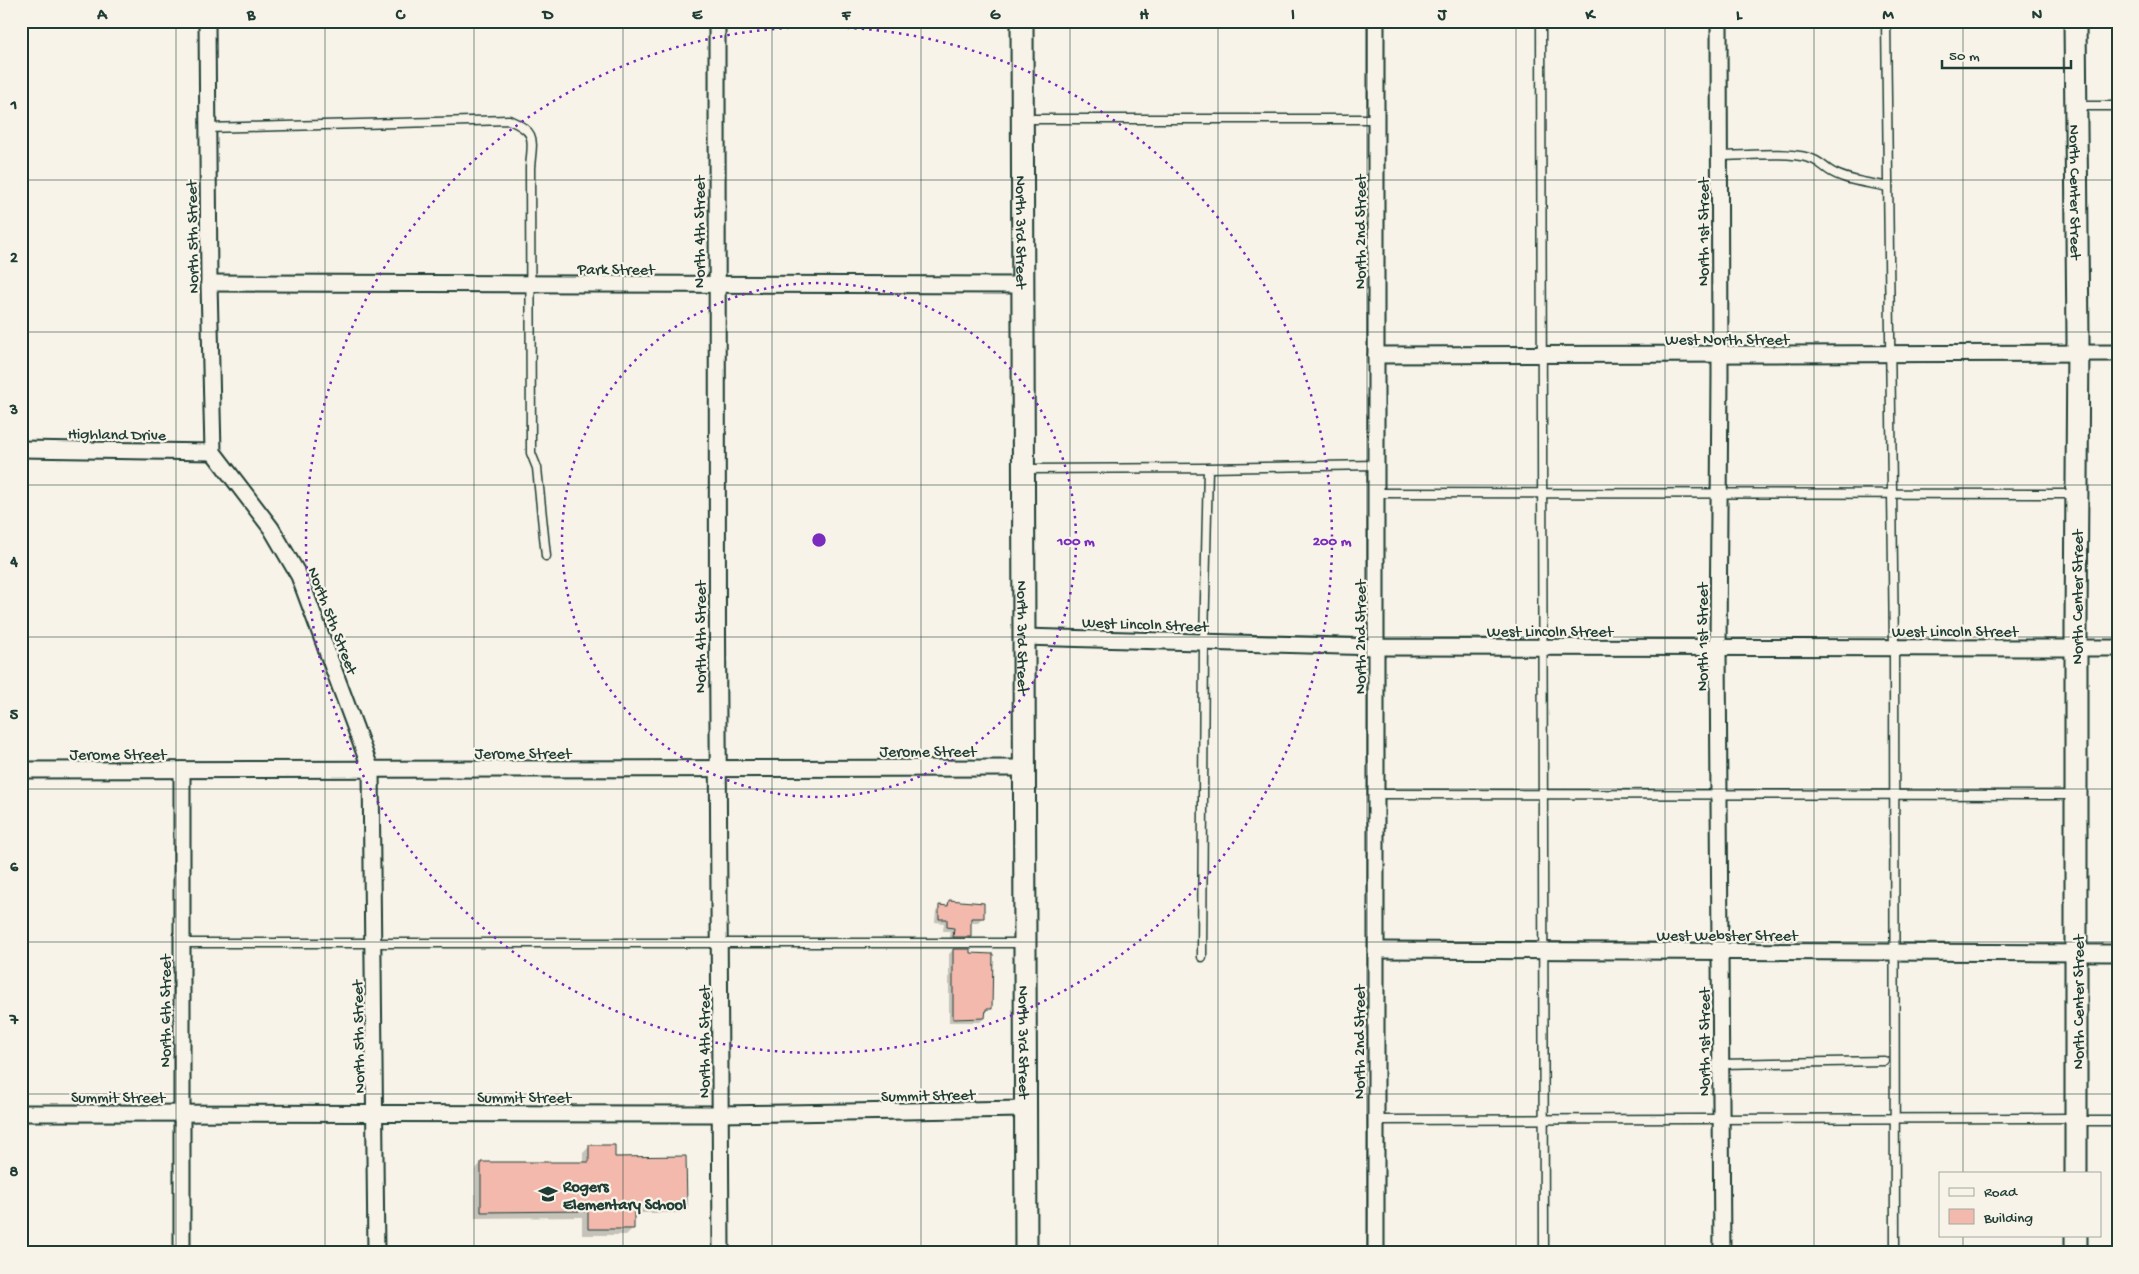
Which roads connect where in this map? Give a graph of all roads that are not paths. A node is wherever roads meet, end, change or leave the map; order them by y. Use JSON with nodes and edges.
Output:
{"nodes":[{"id":1,"x":206,"y":21,"type":"edge"},
{"id":2,"x":717,"y":21,"type":"edge"},
{"id":3,"x":1022,"y":21,"type":"edge"},
{"id":4,"x":1376,"y":21,"type":"edge"},
{"id":5,"x":1541,"y":21,"type":"edge"},
{"id":6,"x":1719,"y":21,"type":"edge"},
{"id":7,"x":1886,"y":21,"type":"edge"},
{"id":8,"x":2076,"y":21,"type":"edge"},
{"id":9,"x":2076,"y":106,"type":"junction"},
{"id":10,"x":2118,"y":106,"type":"edge"},
{"id":11,"x":1022,"y":120,"type":"junction"},
{"id":12,"x":1376,"y":120,"type":"junction"},
{"id":13,"x":207,"y":128,"type":"junction"},
{"id":14,"x":1719,"y":156,"type":"junction"},
{"id":15,"x":1888,"y":187,"type":"junction"},
{"id":16,"x":208,"y":283,"type":"junction"},
{"id":17,"x":531,"y":284,"type":"junction"},
{"id":18,"x":716,"y":285,"type":"junction"},
{"id":19,"x":1023,"y":285,"type":"junction"},
{"id":20,"x":2078,"y":353,"type":"junction"},
{"id":21,"x":2118,"y":353,"type":"edge"},
{"id":22,"x":1890,"y":354,"type":"junction"},
{"id":23,"x":1376,"y":355,"type":"junction"},
{"id":24,"x":1542,"y":355,"type":"junction"},
{"id":25,"x":1720,"y":355,"type":"junction"},
{"id":26,"x":21,"y":449,"type":"edge"},
{"id":27,"x":213,"y":452,"type":"junction"},
{"id":28,"x":1376,"y":465,"type":"junction"},
{"id":29,"x":1024,"y":468,"type":"junction"},
{"id":30,"x":1208,"y":468,"type":"junction"},
{"id":31,"x":1376,"y":493,"type":"junction"},
{"id":32,"x":1543,"y":493,"type":"junction"},
{"id":33,"x":1719,"y":494,"type":"junction"},
{"id":34,"x":1892,"y":494,"type":"junction"},
{"id":35,"x":2077,"y":494,"type":"junction"},
{"id":36,"x":546,"y":556,"type":"dead end"},
{"id":37,"x":1024,"y":637,"type":"junction"},
{"id":38,"x":1204,"y":642,"type":"junction"},
{"id":39,"x":1376,"y":647,"type":"junction"},
{"id":40,"x":1544,"y":647,"type":"junction"},
{"id":41,"x":1718,"y":647,"type":"junction"},
{"id":42,"x":1894,"y":648,"type":"junction"},
{"id":43,"x":2076,"y":648,"type":"junction"},
{"id":44,"x":2118,"y":648,"type":"edge"},
{"id":45,"x":717,"y":768,"type":"junction"},
{"id":46,"x":1025,"y":768,"type":"junction"},
{"id":47,"x":21,"y":770,"type":"edge"},
{"id":48,"x":182,"y":770,"type":"junction"},
{"id":49,"x":371,"y":770,"type":"junction"},
{"id":50,"x":1376,"y":794,"type":"junction"},
{"id":51,"x":1543,"y":794,"type":"junction"},
{"id":52,"x":1720,"y":795,"type":"junction"},
{"id":53,"x":1894,"y":795,"type":"junction"},
{"id":54,"x":2076,"y":795,"type":"junction"},
{"id":55,"x":182,"y":943,"type":"junction"},
{"id":56,"x":374,"y":943,"type":"junction"},
{"id":57,"x":1025,"y":943,"type":"junction"},
{"id":58,"x":720,"y":944,"type":"junction"},
{"id":59,"x":1376,"y":950,"type":"junction"},
{"id":60,"x":1543,"y":950,"type":"junction"},
{"id":61,"x":1720,"y":951,"type":"junction"},
{"id":62,"x":1894,"y":952,"type":"junction"},
{"id":63,"x":2118,"y":952,"type":"edge"},
{"id":64,"x":2077,"y":953,"type":"junction"},
{"id":65,"x":1202,"y":957,"type":"dead end"},
{"id":66,"x":1884,"y":1061,"type":"dead end"},
{"id":67,"x":1721,"y":1064,"type":"junction"},
{"id":68,"x":1026,"y":1110,"type":"junction"},
{"id":69,"x":182,"y":1113,"type":"junction"},
{"id":70,"x":376,"y":1113,"type":"junction"},
{"id":71,"x":21,"y":1114,"type":"edge"},
{"id":72,"x":720,"y":1114,"type":"junction"},
{"id":73,"x":1894,"y":1118,"type":"junction"},
{"id":74,"x":1721,"y":1119,"type":"junction"},
{"id":75,"x":1376,"y":1120,"type":"junction"},
{"id":76,"x":1544,"y":1120,"type":"junction"},
{"id":77,"x":2076,"y":1120,"type":"junction"},
{"id":78,"x":2118,"y":1122,"type":"edge"},
{"id":79,"x":2076,"y":1172,"type":"edge"},
{"id":80,"x":2076,"y":1236,"type":"edge"},
{"id":81,"x":182,"y":1253,"type":"edge"},
{"id":82,"x":376,"y":1253,"type":"edge"},
{"id":83,"x":721,"y":1253,"type":"edge"},
{"id":84,"x":1026,"y":1253,"type":"edge"},
{"id":85,"x":1376,"y":1253,"type":"edge"},
{"id":86,"x":1544,"y":1253,"type":"edge"},
{"id":87,"x":1722,"y":1253,"type":"edge"},
{"id":88,"x":1894,"y":1253,"type":"edge"},
{"id":89,"x":2076,"y":1253,"type":"edge"}],
"edges":[{"from":1,"to":13,"type":"street","name":"North 5th Street"},
{"from":2,"to":18,"type":"street","name":"North 4th Street"},
{"from":3,"to":11,"type":"street","name":"North 3rd Street"},
{"from":4,"to":12,"type":"street","name":"North 2nd Street"},
{"from":5,"to":24,"type":"lane"},
{"from":6,"to":14,"type":"street","name":"North 1st Street"},
{"from":7,"to":15,"type":"lane"},
{"from":8,"to":9,"type":"street","name":"North Center Street"},
{"from":9,"to":10,"type":"lane"},
{"from":9,"to":20,"type":"street","name":"North Center Street"},
{"from":11,"to":12,"type":"lane"},
{"from":11,"to":19,"type":"street","name":"North 3rd Street"},
{"from":12,"to":23,"type":"street","name":"North 2nd Street"},
{"from":13,"to":16,"type":"street","name":"North 5th Street"},
{"from":13,"to":17,"type":"lane"},
{"from":14,"to":15,"type":"lane"},
{"from":14,"to":25,"type":"street","name":"North 1st Street"},
{"from":15,"to":22,"type":"lane"},
{"from":16,"to":17,"type":"street","name":"Park Street"},
{"from":16,"to":27,"type":"street","name":"North 5th Street"},
{"from":17,"to":18,"type":"street","name":"Park Street"},
{"from":17,"to":36,"type":"lane"},
{"from":18,"to":19,"type":"street","name":"Park Street"},
{"from":18,"to":45,"type":"street","name":"North 4th Street"},
{"from":19,"to":29,"type":"street","name":"North 3rd Street"},
{"from":20,"to":21,"type":"street","name":"West North Street"},
{"from":20,"to":22,"type":"street","name":"West North Street"},
{"from":20,"to":35,"type":"street","name":"North Center Street"},
{"from":22,"to":25,"type":"street","name":"West North Street"},
{"from":22,"to":34,"type":"lane"},
{"from":23,"to":24,"type":"street","name":"West North Street"},
{"from":23,"to":28,"type":"street","name":"North 2nd Street"},
{"from":24,"to":25,"type":"street","name":"West North Street"},
{"from":24,"to":32,"type":"lane"},
{"from":25,"to":33,"type":"street","name":"North 1st Street"},
{"from":26,"to":27,"type":"street","name":"Highland Drive"},
{"from":27,"to":49,"type":"street","name":"North 5th Street"},
{"from":28,"to":30,"type":"lane"},
{"from":28,"to":31,"type":"street","name":"North 2nd Street"},
{"from":29,"to":30,"type":"lane"},
{"from":29,"to":37,"type":"street","name":"North 3rd Street"},
{"from":30,"to":38,"type":"lane"},
{"from":31,"to":32,"type":"lane"},
{"from":31,"to":39,"type":"street","name":"North 2nd Street"},
{"from":32,"to":33,"type":"lane"},
{"from":32,"to":40,"type":"lane"},
{"from":33,"to":34,"type":"lane"},
{"from":33,"to":41,"type":"street","name":"North 1st Street"},
{"from":34,"to":35,"type":"lane"},
{"from":34,"to":42,"type":"lane"},
{"from":35,"to":43,"type":"street","name":"North Center Street"},
{"from":37,"to":38,"type":"street","name":"West Lincoln Street"},
{"from":37,"to":46,"type":"street","name":"North 3rd Street"},
{"from":38,"to":39,"type":"street","name":"West Lincoln Street"},
{"from":38,"to":65,"type":"lane"},
{"from":39,"to":40,"type":"street","name":"West Lincoln Street"},
{"from":39,"to":50,"type":"street","name":"North 2nd Street"},
{"from":40,"to":41,"type":"street","name":"West Lincoln Street"},
{"from":40,"to":51,"type":"lane"},
{"from":41,"to":42,"type":"street","name":"West Lincoln Street"},
{"from":41,"to":52,"type":"street","name":"North 1st Street"},
{"from":42,"to":43,"type":"street","name":"West Lincoln Street"},
{"from":42,"to":53,"type":"lane"},
{"from":43,"to":44,"type":"street","name":"West Lincoln Street"},
{"from":43,"to":54,"type":"street","name":"North Center Street"},
{"from":45,"to":46,"type":"street","name":"Jerome Street"},
{"from":45,"to":49,"type":"street","name":"Jerome Street"},
{"from":45,"to":58,"type":"street","name":"North 4th Street"},
{"from":46,"to":57,"type":"street","name":"North 3rd Street"},
{"from":47,"to":48,"type":"street","name":"Jerome Street"},
{"from":48,"to":49,"type":"street","name":"Jerome Street"},
{"from":48,"to":55,"type":"street","name":"North 6th Street"},
{"from":49,"to":56,"type":"street","name":"North 5th Street"},
{"from":50,"to":51,"type":"lane"},
{"from":50,"to":59,"type":"street","name":"North 2nd Street"},
{"from":51,"to":52,"type":"lane"},
{"from":51,"to":60,"type":"lane"},
{"from":52,"to":53,"type":"lane"},
{"from":52,"to":61,"type":"street","name":"North 1st Street"},
{"from":53,"to":54,"type":"lane"},
{"from":53,"to":62,"type":"lane"},
{"from":54,"to":64,"type":"street","name":"North Center Street"},
{"from":55,"to":56,"type":"lane"},
{"from":55,"to":69,"type":"street","name":"North 6th Street"},
{"from":56,"to":58,"type":"lane"},
{"from":56,"to":70,"type":"street","name":"North 5th Street"},
{"from":57,"to":58,"type":"lane"},
{"from":57,"to":68,"type":"street","name":"North 3rd Street"},
{"from":58,"to":72,"type":"street","name":"North 4th Street"},
{"from":59,"to":60,"type":"street","name":"West Webster Street"},
{"from":59,"to":75,"type":"street","name":"North 2nd Street"},
{"from":60,"to":61,"type":"street","name":"West Webster Street"},
{"from":60,"to":76,"type":"lane"},
{"from":61,"to":62,"type":"street","name":"West Webster Street"},
{"from":61,"to":67,"type":"street","name":"North 1st Street"},
{"from":62,"to":64,"type":"street","name":"West Webster Street"},
{"from":62,"to":73,"type":"lane"},
{"from":63,"to":64,"type":"street","name":"West Webster Street"},
{"from":64,"to":77,"type":"street","name":"North Center Street"},
{"from":66,"to":67,"type":"lane"},
{"from":67,"to":74,"type":"street","name":"North 1st Street"},
{"from":68,"to":72,"type":"street","name":"Summit Street"},
{"from":68,"to":84,"type":"street","name":"North 3rd Street"},
{"from":69,"to":70,"type":"street","name":"Summit Street"},
{"from":69,"to":71,"type":"street","name":"Summit Street"},
{"from":69,"to":81,"type":"street","name":"North 6th Street"},
{"from":70,"to":72,"type":"street","name":"Summit Street"},
{"from":70,"to":82,"type":"street","name":"North 5th Street"},
{"from":72,"to":83,"type":"street","name":"North 4th Street"},
{"from":73,"to":74,"type":"lane"},
{"from":73,"to":77,"type":"lane"},
{"from":73,"to":88,"type":"lane"},
{"from":74,"to":76,"type":"lane"},
{"from":74,"to":87,"type":"street","name":"North 1st Street"},
{"from":75,"to":76,"type":"lane"},
{"from":75,"to":85,"type":"street","name":"North 2nd Street"},
{"from":76,"to":86,"type":"lane"},
{"from":77,"to":78,"type":"lane"},
{"from":77,"to":79,"type":"street","name":"North Center Street"},
{"from":80,"to":89,"type":"street"}]}
